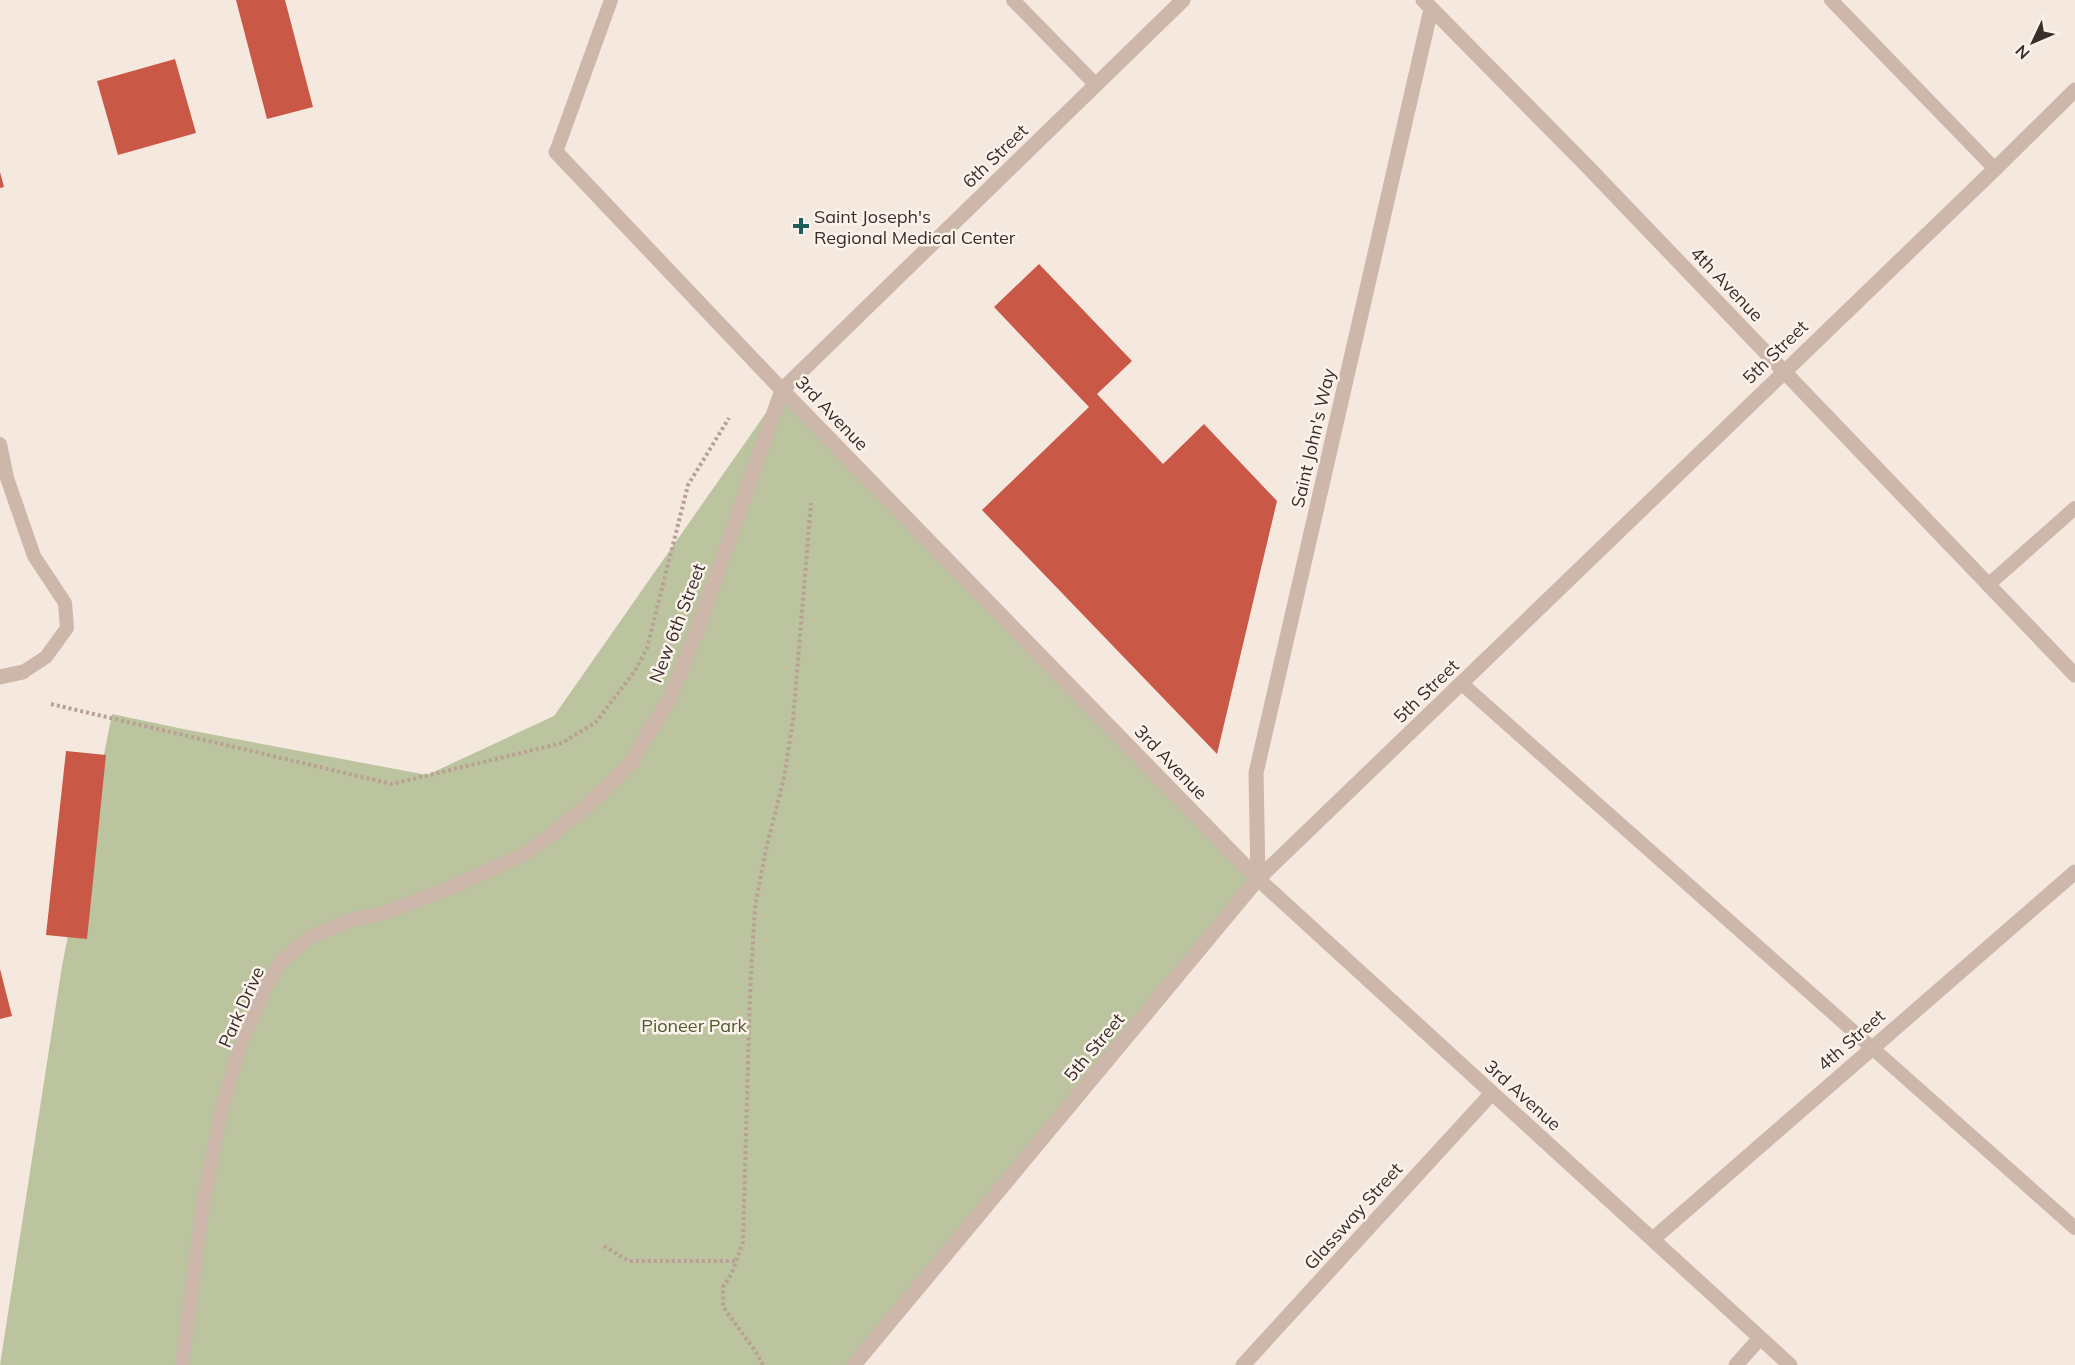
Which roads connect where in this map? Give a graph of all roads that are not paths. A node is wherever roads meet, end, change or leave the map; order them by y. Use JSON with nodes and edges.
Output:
{"nodes":[{"id":1,"x":611,"y":0,"type":"edge"},
{"id":2,"x":1013,"y":0,"type":"edge"},
{"id":3,"x":1184,"y":0,"type":"edge"},
{"id":4,"x":1831,"y":0,"type":"edge"},
{"id":5,"x":1427,"y":4,"type":"edge"},
{"id":6,"x":1096,"y":86,"type":"junction"},
{"id":7,"x":2075,"y":90,"type":"edge"},
{"id":8,"x":556,"y":152,"type":"joint"},
{"id":9,"x":1995,"y":169,"type":"junction"},
{"id":10,"x":1783,"y":372,"type":"junction"},
{"id":11,"x":782,"y":390,"type":"junction"},
{"id":12,"x":0,"y":444,"type":"edge"},
{"id":13,"x":2075,"y":508,"type":"edge"},
{"id":14,"x":1989,"y":585,"type":"junction"},
{"id":15,"x":23,"y":672,"type":"joint"},
{"id":16,"x":2075,"y":675,"type":"edge"},
{"id":17,"x":0,"y":677,"type":"edge"},
{"id":18,"x":1461,"y":683,"type":"junction"},
{"id":19,"x":552,"y":834,"type":"joint"},
{"id":20,"x":2075,"y":872,"type":"edge"},
{"id":21,"x":1258,"y":879,"type":"junction"},
{"id":22,"x":1872,"y":1048,"type":"junction"},
{"id":23,"x":1492,"y":1093,"type":"junction"},
{"id":24,"x":2075,"y":1228,"type":"edge"},
{"id":25,"x":1653,"y":1239,"type":"junction"},
{"id":26,"x":1760,"y":1338,"type":"junction"},
{"id":27,"x":182,"y":1365,"type":"edge"},
{"id":28,"x":854,"y":1365,"type":"edge"},
{"id":29,"x":1244,"y":1365,"type":"edge"},
{"id":30,"x":1736,"y":1365,"type":"edge"},
{"id":31,"x":1790,"y":1365,"type":"edge"}],
"edges":[{"from":1,"to":8,"type":"lane"},
{"from":2,"to":6,"type":"lane"},
{"from":3,"to":6,"type":"street","name":"6th Street"},
{"from":4,"to":9,"type":"lane"},
{"from":5,"to":10,"type":"street","name":"4th Avenue"},
{"from":5,"to":21,"type":"street","name":"Saint John's Way"},
{"from":6,"to":11,"type":"street","name":"6th Street"},
{"from":7,"to":9,"type":"street","name":"5th Street"},
{"from":8,"to":11,"type":"street","name":"3rd Avenue"},
{"from":9,"to":10,"type":"street","name":"5th Street"},
{"from":10,"to":14,"type":"street","name":"4th Avenue"},
{"from":10,"to":18,"type":"street","name":"5th Street"},
{"from":11,"to":19,"type":"street","name":"New 6th Street"},
{"from":11,"to":21,"type":"street","name":"3rd Avenue"},
{"from":12,"to":15,"type":"lane"},
{"from":13,"to":14,"type":"lane"},
{"from":14,"to":16,"type":"street","name":"4th Avenue"},
{"from":15,"to":17,"type":"street"},
{"from":18,"to":21,"type":"street","name":"5th Street"},
{"from":18,"to":22,"type":"lane"},
{"from":19,"to":27,"type":"lane","name":"Park Drive"},
{"from":20,"to":22,"type":"street","name":"4th Street"},
{"from":21,"to":23,"type":"street","name":"3rd Avenue"},
{"from":21,"to":28,"type":"street","name":"5th Street"},
{"from":22,"to":24,"type":"lane"},
{"from":22,"to":25,"type":"street","name":"4th Street"},
{"from":23,"to":25,"type":"street","name":"3rd Avenue"},
{"from":23,"to":29,"type":"street","name":"Glassway Street"},
{"from":25,"to":26,"type":"street","name":"3rd Avenue"},
{"from":26,"to":30,"type":"street"},
{"from":26,"to":31,"type":"street","name":"3rd Avenue"}]}
